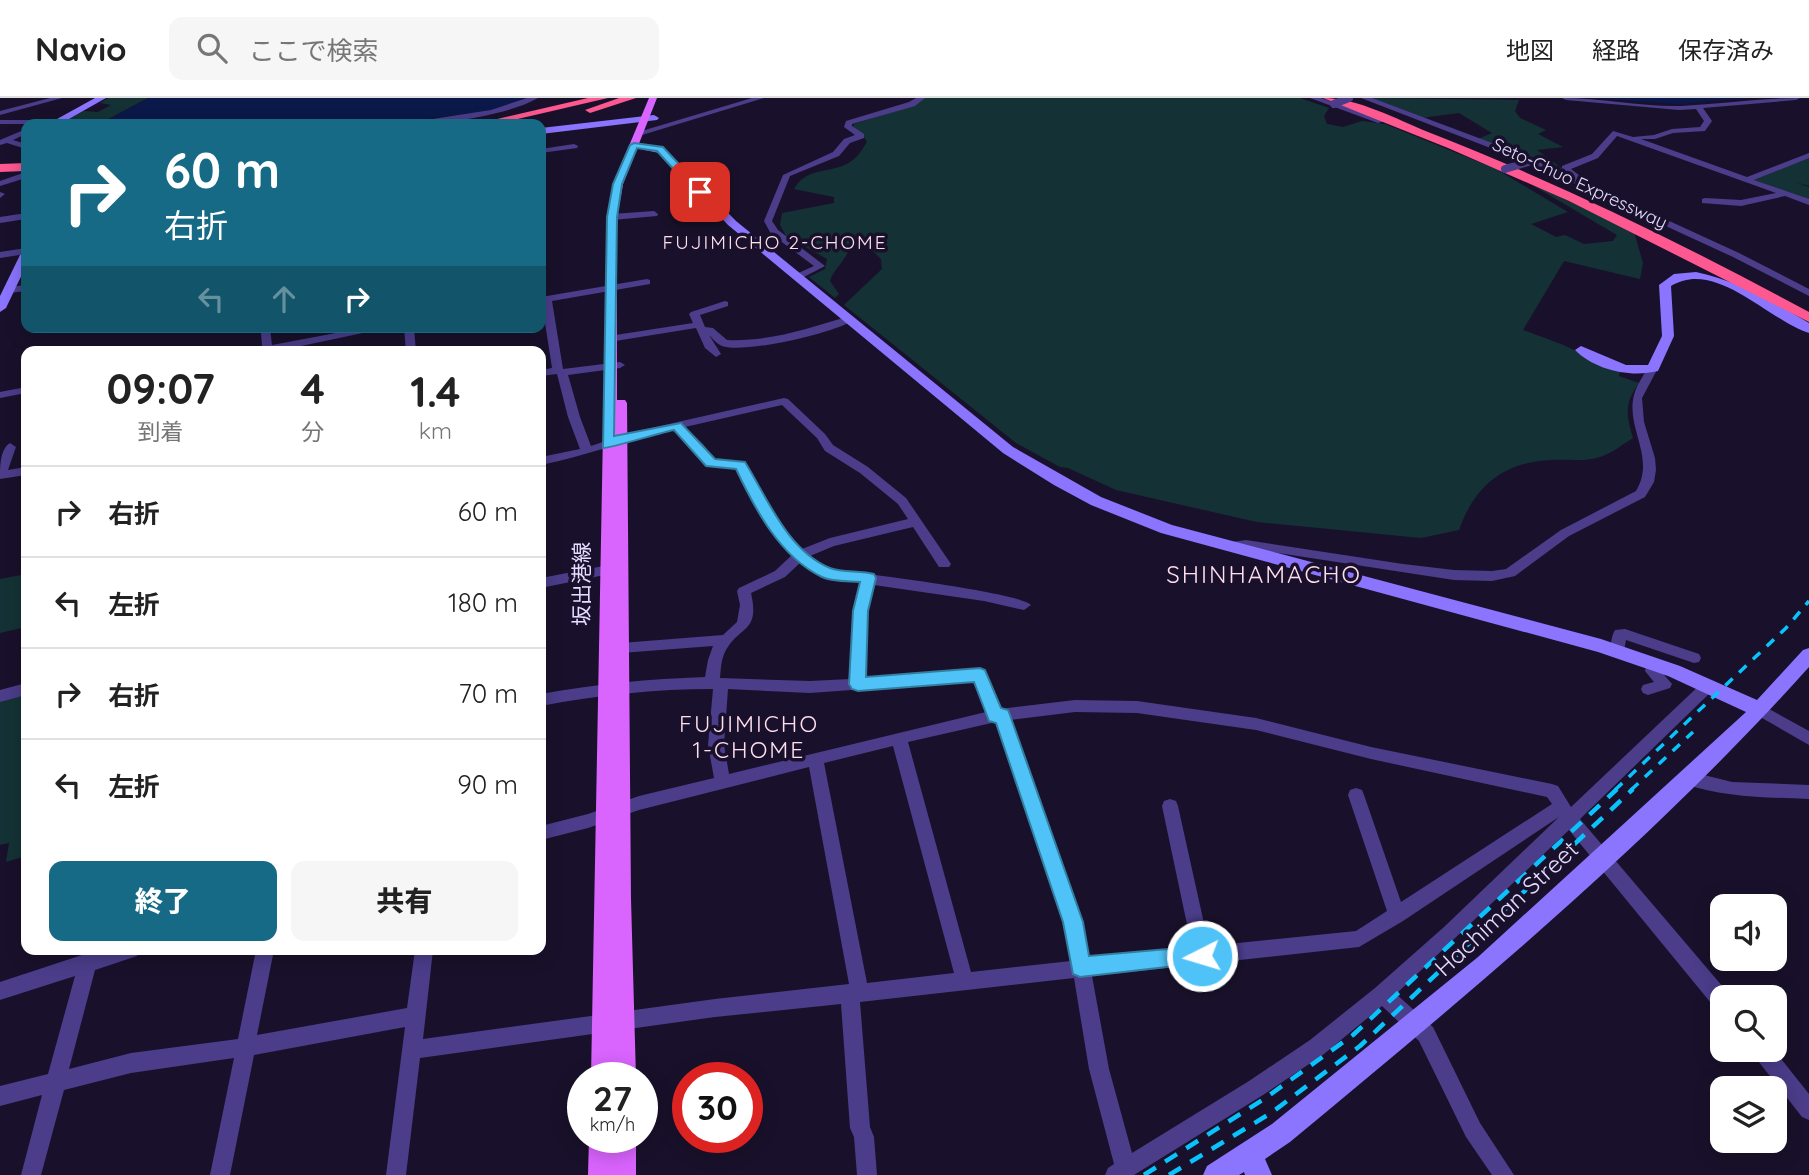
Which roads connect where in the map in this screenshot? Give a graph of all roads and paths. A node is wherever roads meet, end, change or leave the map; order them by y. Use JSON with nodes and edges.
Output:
{"nodes":[{"id":1,"x":58,"y":98,"type":"edge"},
{"id":2,"x":102,"y":98,"type":"edge"},
{"id":3,"x":534,"y":98,"type":"edge"},
{"id":4,"x":603,"y":98,"type":"edge"},
{"id":5,"x":612,"y":98,"type":"edge"},
{"id":6,"x":623,"y":98,"type":"edge"},
{"id":7,"x":631,"y":98,"type":"edge"},
{"id":8,"x":652,"y":98,"type":"edge"},
{"id":9,"x":661,"y":98,"type":"edge"},
{"id":10,"x":760,"y":98,"type":"edge"},
{"id":11,"x":921,"y":98,"type":"edge"},
{"id":12,"x":1314,"y":98,"type":"edge"},
{"id":13,"x":1349,"y":98,"type":"edge"},
{"id":14,"x":1365,"y":98,"type":"edge"},
{"id":15,"x":1566,"y":98,"type":"edge"},
{"id":16,"x":1796,"y":98,"type":"edge"},
{"id":17,"x":1334,"y":101,"type":"edge"},
{"id":18,"x":586,"y":103,"type":"edge"},
{"id":19,"x":1699,"y":107,"type":"junction"},
{"id":20,"x":650,"y":118,"type":"junction"},
{"id":21,"x":57,"y":119,"type":"edge"},
{"id":22,"x":441,"y":119,"type":"edge"},
{"id":23,"x":519,"y":119,"type":"edge"},
{"id":24,"x":532,"y":119,"type":"edge"},
{"id":25,"x":532,"y":119,"type":"edge"},
{"id":26,"x":0,"y":120,"type":"edge"},
{"id":27,"x":21,"y":121,"type":"edge"},
{"id":28,"x":546,"y":130,"type":"edge"},
{"id":29,"x":651,"y":130,"type":"junction"},
{"id":30,"x":21,"y":133,"type":"edge"},
{"id":31,"x":1632,"y":138,"type":"junction"},
{"id":32,"x":3,"y":141,"type":"edge"},
{"id":33,"x":639,"y":141,"type":"junction"},
{"id":34,"x":21,"y":146,"type":"edge"},
{"id":35,"x":574,"y":146,"type":"dead end"},
{"id":36,"x":546,"y":149,"type":"edge"},
{"id":37,"x":1809,"y":155,"type":"edge"},
{"id":38,"x":1530,"y":162,"type":"junction"},
{"id":39,"x":0,"y":167,"type":"edge"},
{"id":40,"x":21,"y":169,"type":"edge"},
{"id":41,"x":1504,"y":170,"type":"junction"},
{"id":42,"x":21,"y":171,"type":"edge"},
{"id":43,"x":21,"y":172,"type":"edge"},
{"id":44,"x":0,"y":178,"type":"edge"},
{"id":45,"x":1746,"y":180,"type":"junction"},
{"id":46,"x":0,"y":184,"type":"edge"},
{"id":47,"x":1785,"y":194,"type":"junction"},
{"id":48,"x":1608,"y":198,"type":"junction"},
{"id":49,"x":1705,"y":201,"type":"dead end"},
{"id":50,"x":1809,"y":202,"type":"edge"},
{"id":51,"x":654,"y":214,"type":"dead end"},
{"id":52,"x":617,"y":216,"type":"junction"},
{"id":53,"x":21,"y":217,"type":"edge"},
{"id":54,"x":0,"y":220,"type":"edge"},
{"id":55,"x":21,"y":253,"type":"edge"},
{"id":56,"x":0,"y":255,"type":"edge"},
{"id":57,"x":21,"y":262,"type":"edge"},
{"id":58,"x":797,"y":277,"type":"junction"},
{"id":59,"x":1719,"y":281,"type":"junction"},
{"id":60,"x":647,"y":282,"type":"dead end"},
{"id":61,"x":7,"y":289,"type":"edge"},
{"id":62,"x":615,"y":289,"type":"junction"},
{"id":63,"x":1809,"y":293,"type":"edge"},
{"id":64,"x":546,"y":299,"type":"edge"},
{"id":65,"x":724,"y":304,"type":"dead end"},
{"id":66,"x":0,"y":309,"type":"edge"},
{"id":67,"x":1809,"y":309,"type":"edge"},
{"id":68,"x":546,"y":312,"type":"edge"},
{"id":69,"x":1809,"y":318,"type":"edge"},
{"id":70,"x":850,"y":319,"type":"junction"},
{"id":71,"x":699,"y":328,"type":"junction"},
{"id":72,"x":1809,"y":329,"type":"edge"},
{"id":73,"x":344,"y":333,"type":"edge"},
{"id":74,"x":614,"y":338,"type":"junction"},
{"id":75,"x":286,"y":346,"type":"edge"},
{"id":76,"x":1581,"y":350,"type":"dead end"},
{"id":77,"x":716,"y":354,"type":"dead end"},
{"id":78,"x":615,"y":365,"type":"junction"},
{"id":79,"x":1653,"y":368,"type":"junction"},
{"id":80,"x":560,"y":371,"type":"junction"},
{"id":81,"x":546,"y":372,"type":"edge"},
{"id":82,"x":21,"y":391,"type":"edge"},
{"id":83,"x":0,"y":395,"type":"edge"},
{"id":84,"x":676,"y":425,"type":"junction"},
{"id":85,"x":614,"y":441,"type":"junction"},
{"id":86,"x":10,"y":447,"type":"dead end"},
{"id":87,"x":587,"y":451,"type":"junction"},
{"id":88,"x":546,"y":460,"type":"edge"},
{"id":89,"x":21,"y":472,"type":"edge"},
{"id":90,"x":0,"y":475,"type":"edge"},
{"id":91,"x":915,"y":522,"type":"junction"},
{"id":92,"x":1230,"y":546,"type":"junction"},
{"id":93,"x":800,"y":555,"type":"junction"},
{"id":94,"x":944,"y":564,"type":"dead end"},
{"id":95,"x":614,"y":569,"type":"junction"},
{"id":96,"x":869,"y":578,"type":"junction"},
{"id":97,"x":546,"y":582,"type":"edge"},
{"id":98,"x":1024,"y":605,"type":"dead end"},
{"id":99,"x":724,"y":639,"type":"junction"},
{"id":100,"x":621,"y":648,"type":"junction"},
{"id":101,"x":1618,"y":652,"type":"junction"},
{"id":102,"x":1809,"y":655,"type":"edge"},
{"id":103,"x":1694,"y":657,"type":"dead end"},
{"id":104,"x":1653,"y":664,"type":"junction"},
{"id":105,"x":716,"y":683,"type":"junction"},
{"id":106,"x":858,"y":684,"type":"junction"},
{"id":107,"x":1709,"y":685,"type":"junction"},
{"id":108,"x":614,"y":689,"type":"junction"},
{"id":109,"x":1648,"y":689,"type":"dead end"},
{"id":110,"x":21,"y":690,"type":"edge"},
{"id":111,"x":0,"y":696,"type":"edge"},
{"id":112,"x":546,"y":700,"type":"edge"},
{"id":113,"x":1760,"y":710,"type":"junction"},
{"id":114,"x":998,"y":715,"type":"junction"},
{"id":115,"x":899,"y":738,"type":"junction"},
{"id":116,"x":1809,"y":739,"type":"edge"},
{"id":117,"x":815,"y":758,"type":"junction"},
{"id":118,"x":1688,"y":778,"type":"junction"},
{"id":119,"x":723,"y":781,"type":"junction"},
{"id":120,"x":1809,"y":792,"type":"edge"},
{"id":121,"x":1356,"y":794,"type":"dead end"},
{"id":122,"x":1170,"y":806,"type":"dead end"},
{"id":123,"x":620,"y":809,"type":"junction"},
{"id":124,"x":1565,"y":813,"type":"junction"},
{"id":125,"x":546,"y":831,"type":"edge"},
{"id":126,"x":1601,"y":857,"type":"junction"},
{"id":127,"x":1397,"y":915,"type":"junction"},
{"id":128,"x":113,"y":955,"type":"edge"},
{"id":129,"x":264,"y":955,"type":"edge"},
{"id":130,"x":423,"y":955,"type":"edge"},
{"id":131,"x":1202,"y":956,"type":"junction"},
{"id":132,"x":88,"y":962,"type":"junction"},
{"id":133,"x":1080,"y":967,"type":"junction"},
{"id":134,"x":964,"y":982,"type":"junction"},
{"id":135,"x":1710,"y":987,"type":"edge"},
{"id":136,"x":0,"y":990,"type":"edge"},
{"id":137,"x":855,"y":992,"type":"junction"},
{"id":138,"x":1382,"y":994,"type":"junction"},
{"id":139,"x":416,"y":1016,"type":"junction"},
{"id":140,"x":623,"y":1020,"type":"junction"},
{"id":141,"x":602,"y":1024,"type":"junction"},
{"id":142,"x":1416,"y":1025,"type":"junction"},
{"id":143,"x":246,"y":1046,"type":"junction"},
{"id":144,"x":411,"y":1050,"type":"junction"},
{"id":145,"x":603,"y":1062,"type":"edge"},
{"id":146,"x":624,"y":1062,"type":"edge"},
{"id":147,"x":1771,"y":1062,"type":"edge"},
{"id":148,"x":56,"y":1080,"type":"junction"},
{"id":149,"x":0,"y":1096,"type":"edge"},
{"id":150,"x":1809,"y":1110,"type":"edge"},
{"id":151,"x":602,"y":1153,"type":"edge"},
{"id":152,"x":623,"y":1153,"type":"edge"},
{"id":153,"x":1254,"y":1165,"type":"edge"},
{"id":154,"x":1120,"y":1172,"type":"edge"},
{"id":155,"x":31,"y":1175,"type":"edge"},
{"id":156,"x":220,"y":1175,"type":"edge"},
{"id":157,"x":396,"y":1175,"type":"edge"},
{"id":158,"x":601,"y":1175,"type":"edge"},
{"id":159,"x":623,"y":1175,"type":"edge"},
{"id":160,"x":867,"y":1175,"type":"edge"},
{"id":161,"x":1216,"y":1175,"type":"edge"},
{"id":162,"x":1504,"y":1175,"type":"edge"}],
"edges":[{"from":1,"to":26,"type":"street"},
{"from":2,"to":21,"type":"street"},
{"from":3,"to":22,"type":"street"},
{"from":4,"to":24,"type":"highway"},
{"from":5,"to":18,"type":"highway"},
{"from":6,"to":18,"type":"highway"},
{"from":7,"to":24,"type":"highway"},
{"from":8,"to":20,"type":"main road","name":"坂出港線"},
{"from":9,"to":20,"type":"main road","name":"坂出港線"},
{"from":10,"to":29,"type":"street"},
{"from":11,"to":58,"type":"street"},
{"from":12,"to":17,"type":"street"},
{"from":13,"to":17,"type":"street","bridge":true},
{"from":14,"to":38,"type":"street"},
{"from":15,"to":19,"type":"street"},
{"from":16,"to":19,"type":"street"},
{"from":17,"to":41,"type":"street"},
{"from":17,"to":67,"type":"highway","name":"Seto-Chuo Expressway"},
{"from":17,"to":69,"type":"highway","name":"Seto-Chuo Expressway"},
{"from":18,"to":23,"type":"highway"},
{"from":18,"to":25,"type":"highway"},
{"from":19,"to":31,"type":"street"},
{"from":20,"to":28,"type":"street"},
{"from":20,"to":29,"type":"main road","name":"坂出港線"},
{"from":20,"to":33,"type":"main road","name":"坂出港線"},
{"from":26,"to":27,"type":"street"},
{"from":29,"to":33,"type":"main road","name":"坂出港線"},
{"from":30,"to":32,"type":"street"},
{"from":31,"to":45,"type":"street"},
{"from":31,"to":48,"type":"street"},
{"from":32,"to":34,"type":"street"},
{"from":33,"to":52,"type":"main road","name":"坂出港線"},
{"from":33,"to":58,"type":"street"},
{"from":35,"to":36,"type":"street"},
{"from":37,"to":45,"type":"street"},
{"from":38,"to":41,"type":"street","bridge":true},
{"from":38,"to":48,"type":"street"},
{"from":39,"to":40,"type":"highway"},
{"from":41,"to":59,"type":"street"},
{"from":42,"to":44,"type":"street"},
{"from":43,"to":46,"type":"street"},
{"from":45,"to":47,"type":"street"},
{"from":47,"to":49,"type":"street"},
{"from":47,"to":50,"type":"street"},
{"from":48,"to":63,"type":"street"},
{"from":51,"to":52,"type":"street"},
{"from":52,"to":62,"type":"main road","name":"坂出港線"},
{"from":53,"to":54,"type":"street"},
{"from":55,"to":56,"type":"street"},
{"from":57,"to":61,"type":"street"},
{"from":58,"to":70,"type":"street"},
{"from":59,"to":72,"type":"street"},
{"from":59,"to":79,"type":"street"},
{"from":60,"to":62,"type":"street"},
{"from":61,"to":66,"type":"street"},
{"from":62,"to":64,"type":"street"},
{"from":62,"to":74,"type":"main road","name":"坂出港線"},
{"from":65,"to":71,"type":"street"},
{"from":68,"to":80,"type":"street"},
{"from":70,"to":71,"type":"street"},
{"from":70,"to":92,"type":"street"},
{"from":71,"to":74,"type":"street"},
{"from":71,"to":77,"type":"street"},
{"from":73,"to":75,"type":"street"},
{"from":74,"to":78,"type":"main road","name":"坂出港線"},
{"from":76,"to":79,"type":"street"},
{"from":78,"to":80,"type":"street"},
{"from":78,"to":85,"type":"main road","name":"坂出港線"},
{"from":79,"to":92,"type":"street"},
{"from":80,"to":81,"type":"street"},
{"from":80,"to":87,"type":"street"},
{"from":82,"to":83,"type":"street"},
{"from":84,"to":85,"type":"street"},
{"from":84,"to":91,"type":"street"},
{"from":84,"to":93,"type":"street"},
{"from":85,"to":87,"type":"street"},
{"from":85,"to":95,"type":"main road","name":"坂出港線"},
{"from":86,"to":90,"type":"street"},
{"from":87,"to":88,"type":"street"},
{"from":89,"to":90,"type":"street"},
{"from":91,"to":93,"type":"street"},
{"from":91,"to":94,"type":"street"},
{"from":92,"to":101,"type":"street"},
{"from":93,"to":96,"type":"street"},
{"from":93,"to":99,"type":"street"},
{"from":95,"to":97,"type":"street"},
{"from":95,"to":100,"type":"main road","name":"坂出港線"},
{"from":95,"to":108,"type":"main road","name":"坂出港線"},
{"from":96,"to":98,"type":"street"},
{"from":96,"to":106,"type":"street"},
{"from":99,"to":100,"type":"street"},
{"from":99,"to":105,"type":"street"},
{"from":100,"to":108,"type":"main road","name":"坂出港線"},
{"from":101,"to":103,"type":"street"},
{"from":101,"to":104,"type":"street"},
{"from":102,"to":113,"type":"street","name":"Hachiman Street"},
{"from":104,"to":107,"type":"street"},
{"from":104,"to":109,"type":"street"},
{"from":105,"to":106,"type":"street"},
{"from":105,"to":108,"type":"street"},
{"from":105,"to":119,"type":"street"},
{"from":106,"to":114,"type":"street"},
{"from":107,"to":113,"type":"street"},
{"from":107,"to":124,"type":"street"},
{"from":108,"to":112,"type":"street"},
{"from":108,"to":123,"type":"main road","name":"坂出港線"},
{"from":110,"to":111,"type":"street"},
{"from":113,"to":116,"type":"street"},
{"from":113,"to":118,"type":"street","name":"Hachiman Street"},
{"from":114,"to":115,"type":"street"},
{"from":114,"to":124,"type":"street"},
{"from":114,"to":133,"type":"street"},
{"from":115,"to":117,"type":"street"},
{"from":115,"to":134,"type":"street"},
{"from":117,"to":119,"type":"street"},
{"from":117,"to":137,"type":"street"},
{"from":118,"to":120,"type":"street"},
{"from":118,"to":126,"type":"street","name":"Hachiman Street"},
{"from":119,"to":123,"type":"street"},
{"from":121,"to":127,"type":"street"},
{"from":122,"to":131,"type":"street"},
{"from":123,"to":125,"type":"street"},
{"from":123,"to":140,"type":"main road","name":"坂出港線"},
{"from":123,"to":141,"type":"main road","name":"坂出港線"},
{"from":124,"to":126,"type":"street"},
{"from":124,"to":127,"type":"street"},
{"from":124,"to":138,"type":"street"},
{"from":126,"to":135,"type":"street"},
{"from":126,"to":142,"type":"street","name":"Hachiman Street"},
{"from":127,"to":131,"type":"street"},
{"from":128,"to":132,"type":"street"},
{"from":129,"to":143,"type":"street"},
{"from":130,"to":139,"type":"street"},
{"from":131,"to":133,"type":"street"},
{"from":132,"to":136,"type":"street"},
{"from":132,"to":148,"type":"street"},
{"from":133,"to":134,"type":"street"},
{"from":133,"to":154,"type":"street"},
{"from":134,"to":137,"type":"street"},
{"from":137,"to":140,"type":"street"},
{"from":137,"to":160,"type":"street"},
{"from":138,"to":142,"type":"street"},
{"from":138,"to":154,"type":"street"},
{"from":139,"to":143,"type":"street"},
{"from":139,"to":144,"type":"street"},
{"from":140,"to":141,"type":"street"},
{"from":140,"to":146,"type":"main road","name":"坂出港線"},
{"from":141,"to":144,"type":"street"},
{"from":141,"to":145,"type":"main road","name":"坂出港線"},
{"from":142,"to":153,"type":"street","name":"Hachiman Street"},
{"from":142,"to":162,"type":"street"},
{"from":143,"to":148,"type":"street"},
{"from":143,"to":156,"type":"street"},
{"from":144,"to":157,"type":"street"},
{"from":147,"to":150,"type":"street"},
{"from":148,"to":149,"type":"street"},
{"from":148,"to":155,"type":"street"},
{"from":151,"to":158,"type":"main road"},
{"from":152,"to":159,"type":"main road"},
{"from":153,"to":161,"type":"street","name":"Hachiman Street"}]}
